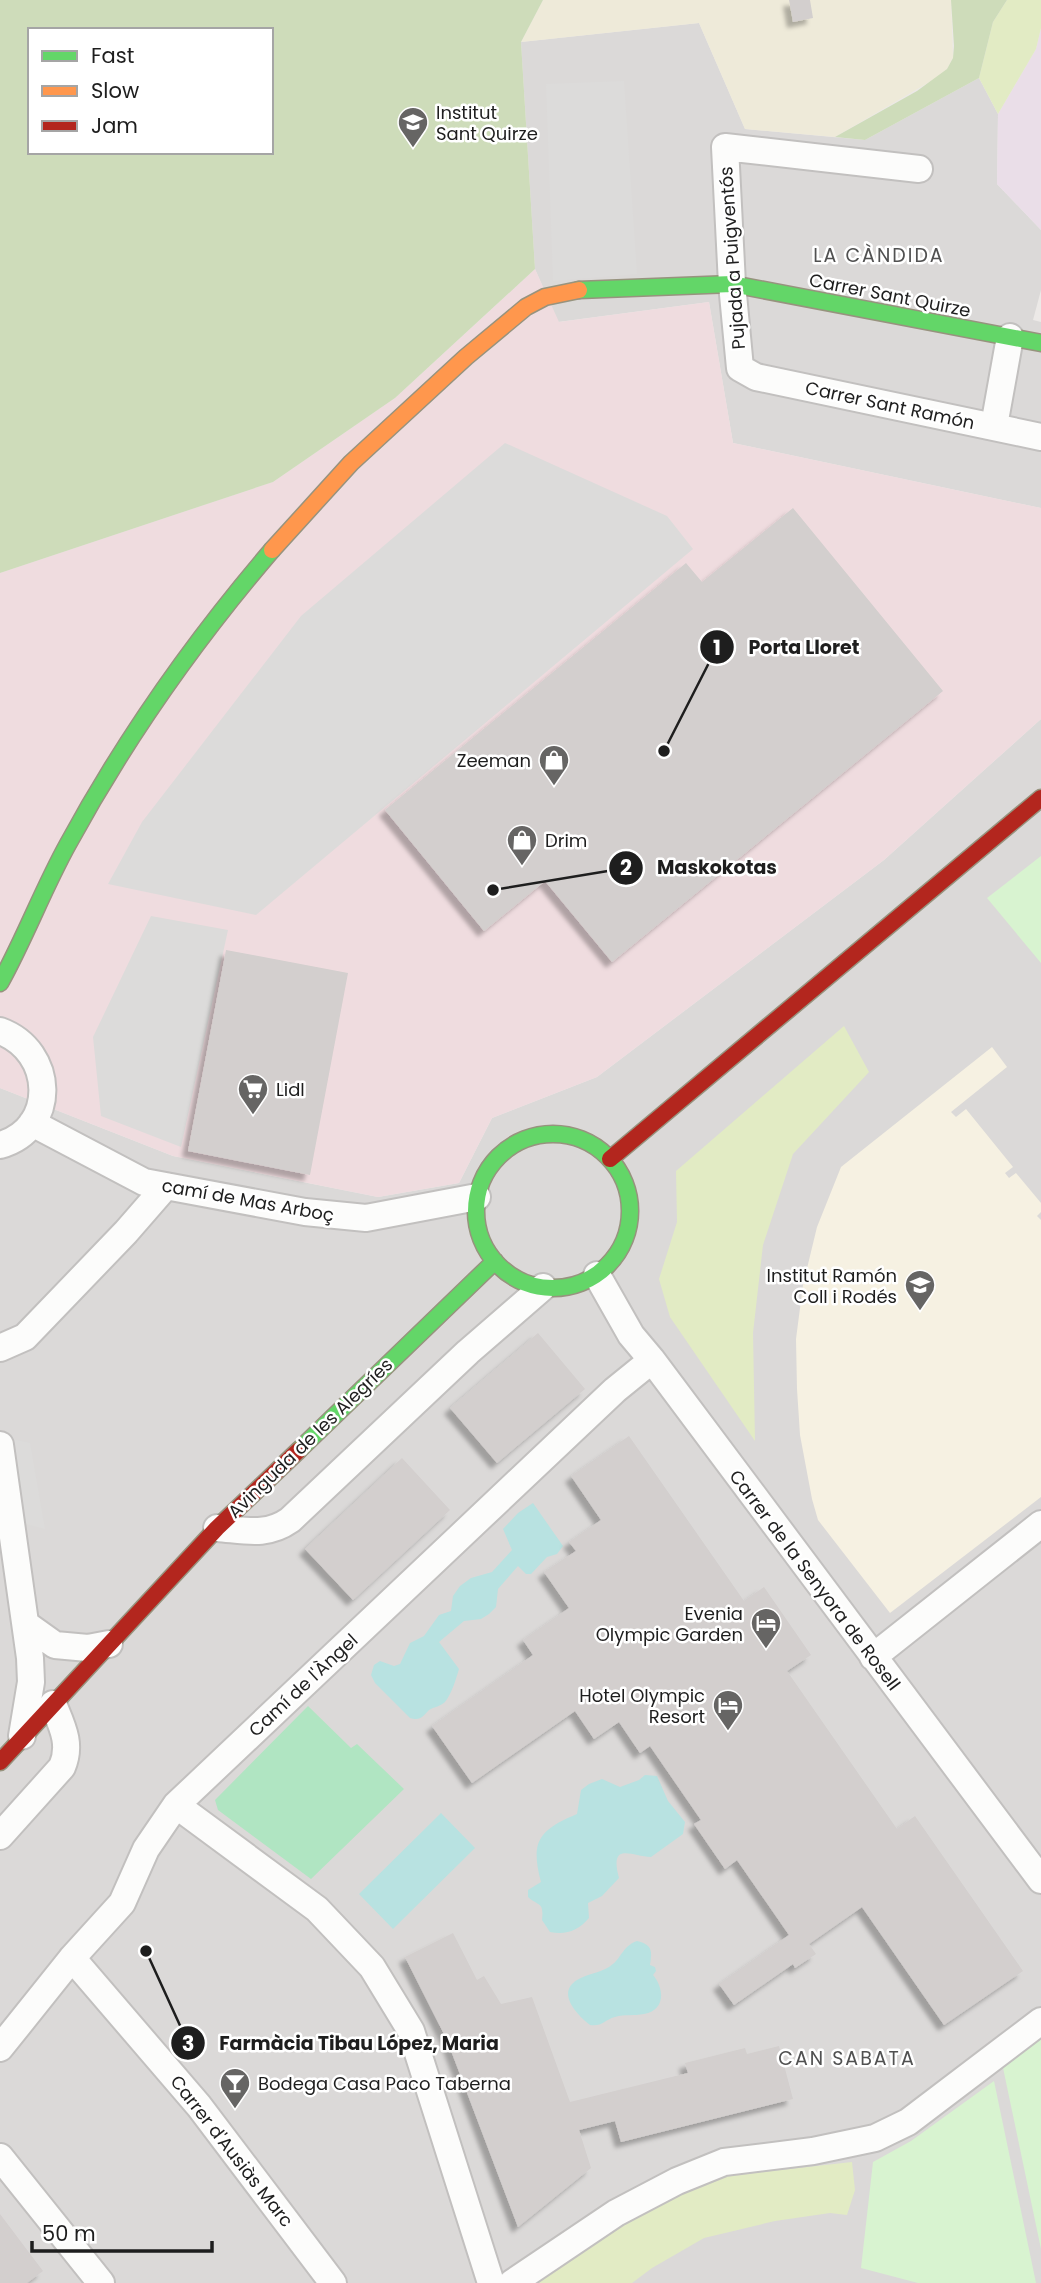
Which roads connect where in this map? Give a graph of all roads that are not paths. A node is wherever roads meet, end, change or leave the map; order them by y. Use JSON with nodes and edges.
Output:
{"nodes":[{"id":1,"x":919,"y":169,"type":"dead end"},
{"id":2,"x":732,"y":284,"type":"junction"},
{"id":3,"x":1010,"y":337,"type":"junction"},
{"id":4,"x":1041,"y":343,"type":"edge"},
{"id":5,"x":740,"y":368,"type":"joint"},
{"id":6,"x":994,"y":426,"type":"junction"},
{"id":7,"x":1041,"y":437,"type":"edge"},
{"id":8,"x":1041,"y":798,"type":"edge"},
{"id":9,"x":0,"y":983,"type":"edge"},
{"id":10,"x":0,"y":1031,"type":"edge"},
{"id":11,"x":32,"y":1123,"type":"junction"},
{"id":12,"x":0,"y":1145,"type":"edge"},
{"id":13,"x":610,"y":1159,"type":"junction"},
{"id":14,"x":166,"y":1186,"type":"junction"},
{"id":15,"x":477,"y":1197,"type":"junction"},
{"id":16,"x":495,"y":1261,"type":"junction"},
{"id":17,"x":597,"y":1275,"type":"junction"},
{"id":18,"x":543,"y":1287,"type":"junction"},
{"id":19,"x":0,"y":1348,"type":"edge"},
{"id":20,"x":652,"y":1360,"type":"junction"},
{"id":21,"x":0,"y":1445,"type":"edge"},
{"id":22,"x":1041,"y":1524,"type":"edge"},
{"id":23,"x":217,"y":1528,"type":"junction"},
{"id":24,"x":27,"y":1625,"type":"junction"},
{"id":25,"x":109,"y":1644,"type":"junction"},
{"id":26,"x":873,"y":1657,"type":"junction"},
{"id":27,"x":53,"y":1704,"type":"junction"},
{"id":28,"x":22,"y":1736,"type":"junction"},
{"id":29,"x":0,"y":1762,"type":"edge"},
{"id":30,"x":176,"y":1805,"type":"junction"},
{"id":31,"x":0,"y":1836,"type":"edge"},
{"id":32,"x":1041,"y":1880,"type":"edge"},
{"id":33,"x":72,"y":1958,"type":"junction"},
{"id":34,"x":1041,"y":2021,"type":"edge"},
{"id":35,"x":0,"y":2048,"type":"edge"},
{"id":36,"x":0,"y":2157,"type":"edge"},
{"id":37,"x":101,"y":2283,"type":"edge"},
{"id":38,"x":333,"y":2283,"type":"edge"},
{"id":39,"x":491,"y":2283,"type":"edge"},
{"id":40,"x":512,"y":2283,"type":"edge"}],
"edges":[{"from":1,"to":2,"type":"street","name":"Pujada a Puigventós"},
{"from":2,"to":3,"type":"main road","name":"Carrer Sant Quirze"},
{"from":2,"to":5,"type":"street","name":"Pujada a Puigventós"},
{"from":2,"to":9,"type":"main road","name":"Carrer Sant Quirze"},
{"from":3,"to":4,"type":"main road","name":"Carrer Sant Quirze"},
{"from":3,"to":6,"type":"street"},
{"from":5,"to":6,"type":"street","name":"Carrer Sant Ramón"},
{"from":6,"to":7,"type":"street","name":"Carrer Sant Ramón"},
{"from":8,"to":13,"type":"main road"},
{"from":10,"to":11,"type":"street"},
{"from":11,"to":12,"type":"street"},
{"from":11,"to":14,"type":"street","name":"camí de Mas Arboç"},
{"from":13,"to":15,"type":"main road"},
{"from":13,"to":17,"type":"main road"},
{"from":14,"to":15,"type":"street","name":"camí de Mas Arboç"},
{"from":14,"to":19,"type":"street"},
{"from":15,"to":16,"type":"main road"},
{"from":16,"to":18,"type":"main road"},
{"from":16,"to":23,"type":"main road","name":"Avinguda de les Alegríes"},
{"from":17,"to":18,"type":"main road"},
{"from":17,"to":20,"type":"street","name":"Carrer de la Senyora de Rosell"},
{"from":18,"to":23,"type":"street","name":"Avinguda de les Alegríes"},
{"from":20,"to":26,"type":"street","name":"Carrer de la Senyora de Rosell"},
{"from":20,"to":30,"type":"street","name":"Camí de l'Àngel"},
{"from":21,"to":24,"type":"street"},
{"from":22,"to":26,"type":"street"},
{"from":23,"to":25,"type":"main road"},
{"from":24,"to":25,"type":"street"},
{"from":24,"to":28,"type":"street"},
{"from":25,"to":27,"type":"main road"},
{"from":26,"to":32,"type":"street","name":"Carrer de la Senyora de Rosell"},
{"from":27,"to":28,"type":"main road"},
{"from":27,"to":31,"type":"street"},
{"from":28,"to":29,"type":"main road"},
{"from":30,"to":33,"type":"street","name":"Camí de l'Àngel"},
{"from":30,"to":39,"type":"street"},
{"from":33,"to":35,"type":"street","name":"Camí de l'Àngel"},
{"from":33,"to":38,"type":"street","name":"Carrer d'Ausiàs Marc"},
{"from":34,"to":40,"type":"street"},
{"from":36,"to":37,"type":"street"}]}
